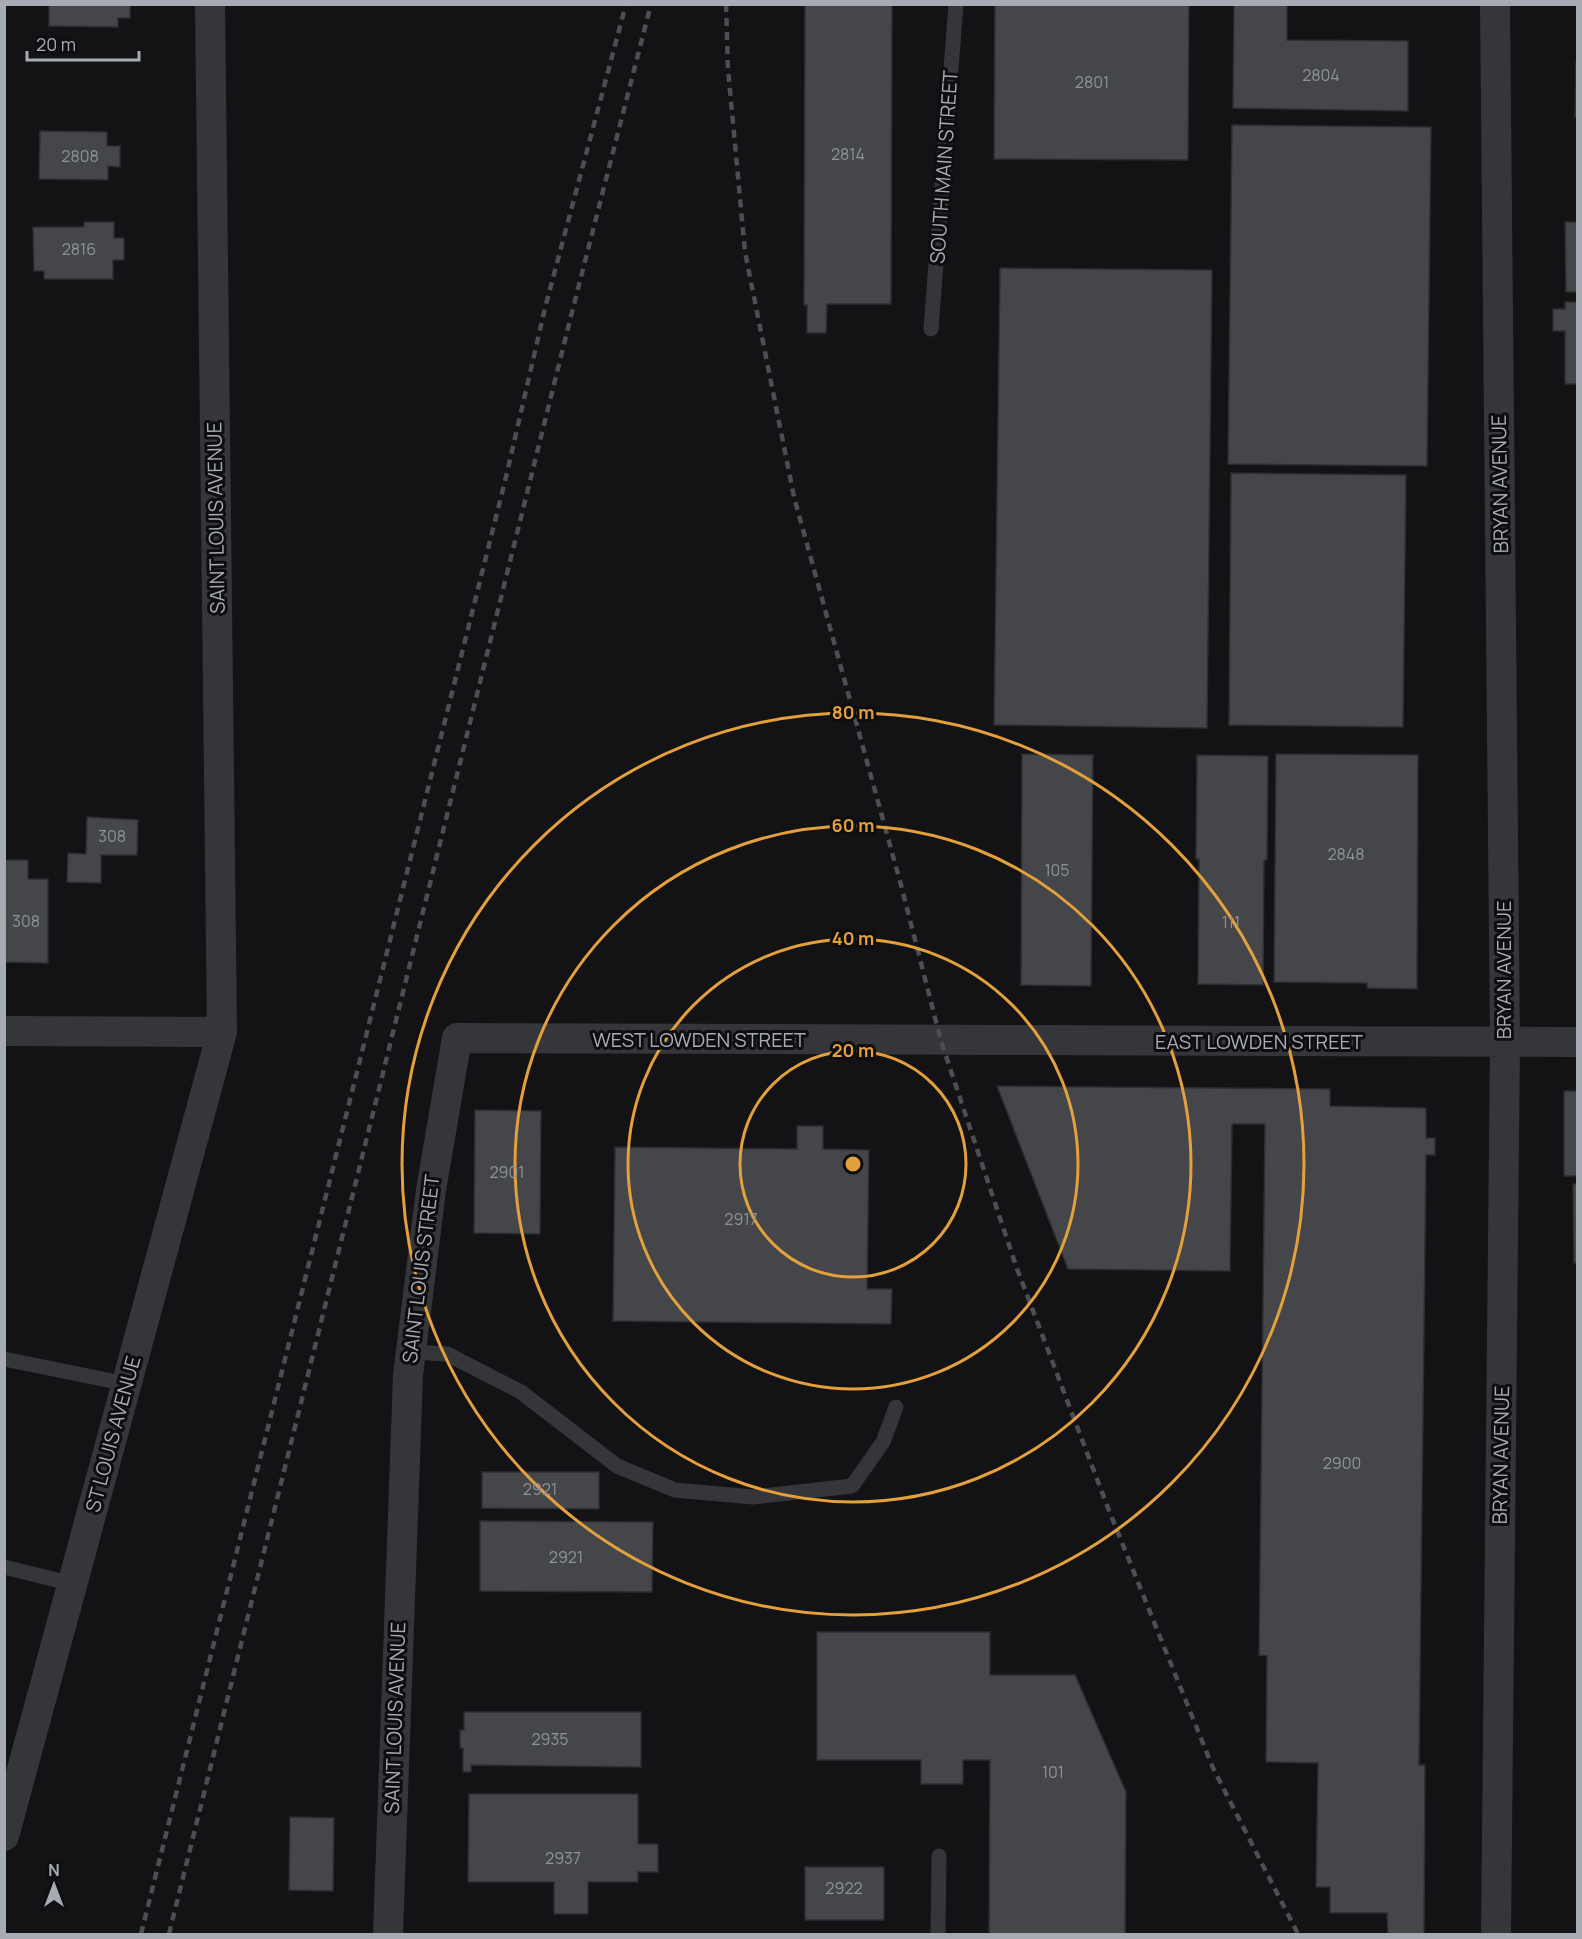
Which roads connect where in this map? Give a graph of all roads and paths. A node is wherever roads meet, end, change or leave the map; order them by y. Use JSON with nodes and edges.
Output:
{"nodes":[{"id":1,"x":210,"y":4,"type":"edge"},
{"id":2,"x":956,"y":4,"type":"edge"},
{"id":3,"x":1495,"y":4,"type":"edge"},
{"id":4,"x":932,"y":329,"type":"dead end"},
{"id":5,"x":4,"y":1031,"type":"edge"},
{"id":6,"x":222,"y":1032,"type":"junction"},
{"id":7,"x":457,"y":1038,"type":"joint"},
{"id":8,"x":942,"y":1041,"type":"joint"},
{"id":9,"x":1505,"y":1042,"type":"junction"},
{"id":10,"x":1578,"y":1042,"type":"edge"},
{"id":11,"x":411,"y":1352,"type":"junction"},
{"id":12,"x":4,"y":1359,"type":"edge"},
{"id":13,"x":127,"y":1384,"type":"junction"},
{"id":14,"x":896,"y":1407,"type":"dead end"},
{"id":15,"x":403,"y":1501,"type":"joint"},
{"id":16,"x":4,"y":1567,"type":"edge"},
{"id":17,"x":73,"y":1584,"type":"junction"},
{"id":18,"x":4,"y":1836,"type":"edge"},
{"id":19,"x":939,"y":1856,"type":"dead end"},
{"id":20,"x":388,"y":1935,"type":"edge"},
{"id":21,"x":938,"y":1935,"type":"edge"},
{"id":22,"x":1496,"y":1935,"type":"edge"}],
"edges":[{"from":1,"to":6,"type":"street","name":"SAINT LOUIS AVENUE"},
{"from":2,"to":4,"type":"lane","name":"SOUTH MAIN STREET"},
{"from":3,"to":9,"type":"street","name":"BRYAN AVENUE"},
{"from":5,"to":6,"type":"street"},
{"from":6,"to":13,"type":"street","name":"ST LOUIS AVENUE"},
{"from":7,"to":8,"type":"street","name":"WEST LOWDEN STREET"},
{"from":7,"to":11,"type":"street","name":"SAINT LOUIS STREET"},
{"from":8,"to":9,"type":"street","name":"EAST LOWDEN STREET"},
{"from":9,"to":10,"type":"street","name":"EAST LOWDEN STREET"},
{"from":9,"to":22,"type":"street","name":"BRYAN AVENUE"},
{"from":11,"to":14,"type":"lane"},
{"from":11,"to":15,"type":"street","name":"SAINT LOUIS STREET"},
{"from":12,"to":13,"type":"lane"},
{"from":13,"to":17,"type":"street","name":"ST LOUIS AVENUE"},
{"from":15,"to":20,"type":"street","name":"SAINT LOUIS AVENUE"},
{"from":16,"to":17,"type":"lane"},
{"from":17,"to":18,"type":"street","name":"ST LOUIS AVENUE"},
{"from":19,"to":21,"type":"lane"}]}
